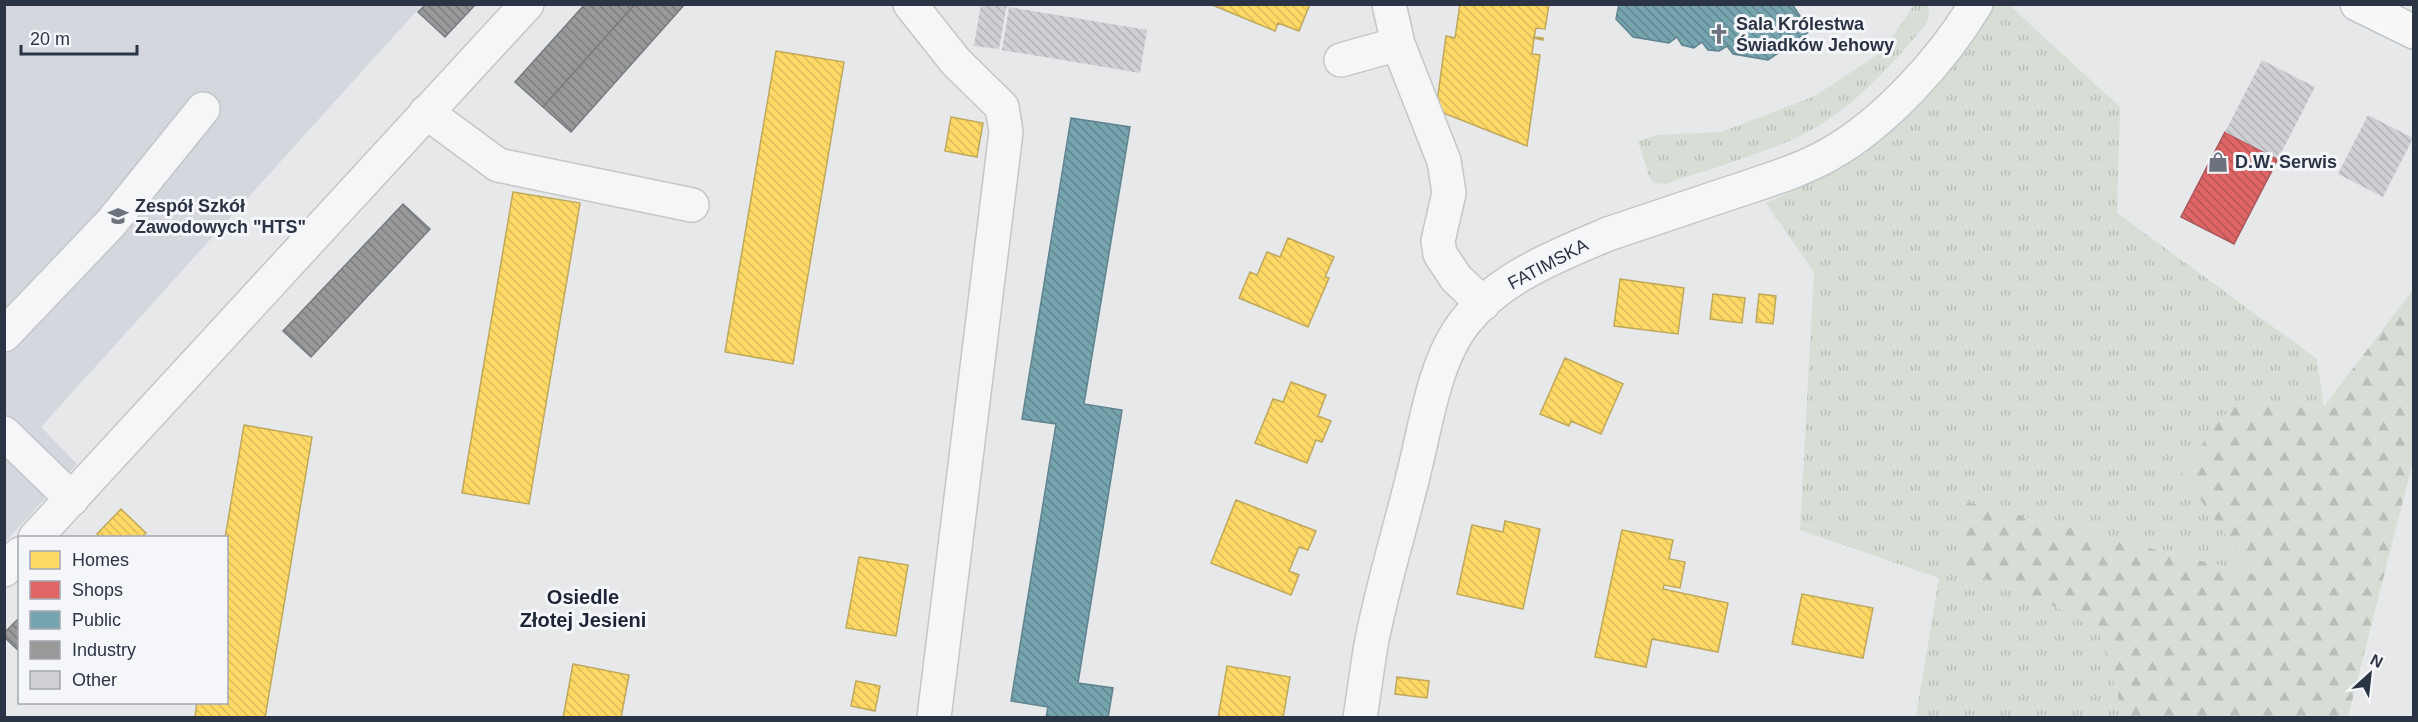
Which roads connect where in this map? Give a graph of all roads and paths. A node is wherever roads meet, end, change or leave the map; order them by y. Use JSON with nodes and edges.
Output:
{"nodes":[{"id":1,"x":527,"y":4,"type":"edge"},
{"id":2,"x":910,"y":4,"type":"edge"},
{"id":3,"x":1389,"y":4,"type":"edge"},
{"id":4,"x":1976,"y":4,"type":"edge"},
{"id":5,"x":2357,"y":4,"type":"edge"},
{"id":6,"x":2414,"y":32,"type":"edge"},
{"id":7,"x":1398,"y":44,"type":"junction"},
{"id":8,"x":1341,"y":60,"type":"dead end"},
{"id":9,"x":203,"y":109,"type":"dead end"},
{"id":10,"x":426,"y":112,"type":"junction"},
{"id":11,"x":692,"y":205,"type":"dead end"},
{"id":12,"x":1483,"y":303,"type":"junction"},
{"id":13,"x":4,"y":335,"type":"edge"},
{"id":14,"x":4,"y":433,"type":"edge"},
{"id":15,"x":72,"y":499,"type":"junction"},
{"id":16,"x":36,"y":536,"type":"edge"},
{"id":17,"x":18,"y":556,"type":"edge"},
{"id":18,"x":4,"y":570,"type":"edge"},
{"id":19,"x":934,"y":717,"type":"edge"},
{"id":20,"x":1360,"y":717,"type":"edge"}],
"edges":[{"from":1,"to":10,"type":"street"},
{"from":2,"to":19,"type":"street"},
{"from":3,"to":7,"type":"street"},
{"from":4,"to":12,"type":"street","name":"FATIMSKA"},
{"from":5,"to":6,"type":"main road"},
{"from":7,"to":8,"type":"street"},
{"from":7,"to":12,"type":"street"},
{"from":9,"to":13,"type":"street"},
{"from":10,"to":11,"type":"street"},
{"from":10,"to":15,"type":"street"},
{"from":12,"to":20,"type":"street","name":"FATIMSKA"},
{"from":14,"to":15,"type":"street"},
{"from":15,"to":16,"type":"street"},
{"from":17,"to":18,"type":"street"}]}
